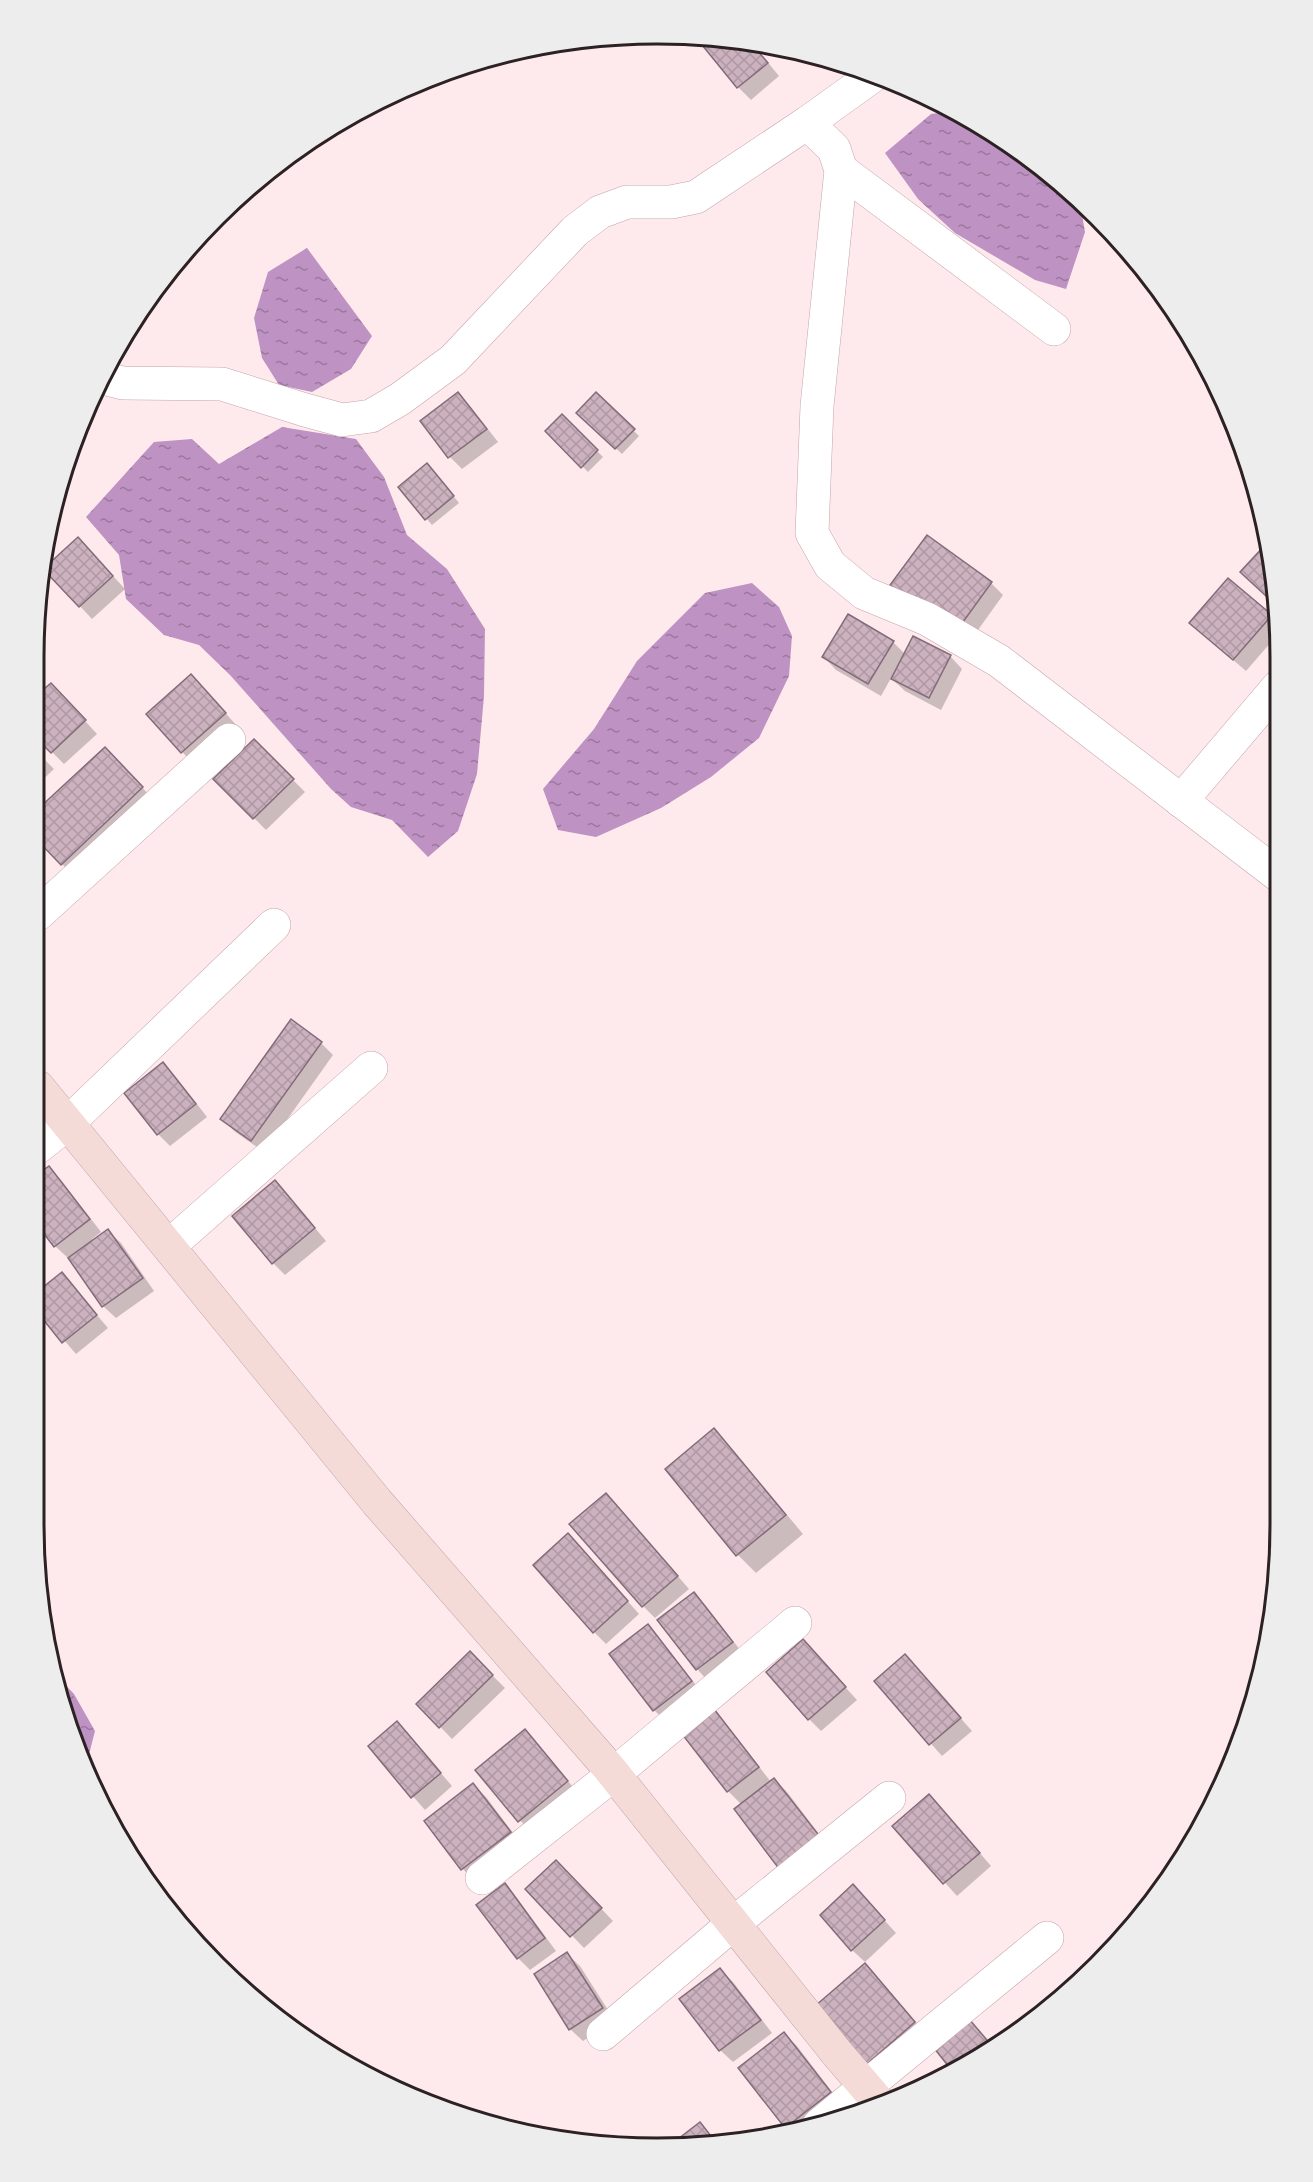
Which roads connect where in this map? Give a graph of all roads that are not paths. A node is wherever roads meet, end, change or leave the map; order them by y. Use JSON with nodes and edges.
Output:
{"nodes":[{"id":1,"x":866,"y":81,"type":"edge"},
{"id":2,"x":807,"y":123,"type":"junction"},
{"id":3,"x":841,"y":170,"type":"junction"},
{"id":4,"x":1054,"y":329,"type":"dead end"},
{"id":5,"x":110,"y":380,"type":"edge"},
{"id":6,"x":1270,"y":696,"type":"edge"},
{"id":7,"x":229,"y":740,"type":"dead end"},
{"id":8,"x":1181,"y":801,"type":"junction"},
{"id":9,"x":1270,"y":869,"type":"edge"},
{"id":10,"x":44,"y":909,"type":"edge"},
{"id":11,"x":274,"y":925,"type":"dead end"},
{"id":12,"x":371,"y":1068,"type":"dead end"},
{"id":13,"x":44,"y":1095,"type":"edge"},
{"id":14,"x":68,"y":1124,"type":"junction"},
{"id":15,"x":44,"y":1142,"type":"edge"},
{"id":16,"x":169,"y":1246,"type":"junction"},
{"id":17,"x":795,"y":1623,"type":"dead end"},
{"id":18,"x":614,"y":1774,"type":"junction"},
{"id":19,"x":890,"y":1798,"type":"dead end"},
{"id":20,"x":482,"y":1878,"type":"dead end"},
{"id":21,"x":734,"y":1923,"type":"junction"},
{"id":22,"x":1047,"y":1938,"type":"dead end"},
{"id":23,"x":603,"y":2034,"type":"dead end"},
{"id":24,"x":874,"y":2096,"type":"edge"},
{"id":25,"x":858,"y":2105,"type":"edge"}],
"edges":[{"from":1,"to":2,"type":"street"},
{"from":2,"to":3,"type":"street"},
{"from":2,"to":5,"type":"street"},
{"from":3,"to":4,"type":"street"},
{"from":3,"to":8,"type":"street"},
{"from":6,"to":8,"type":"street"},
{"from":7,"to":10,"type":"street"},
{"from":8,"to":9,"type":"street"},
{"from":11,"to":14,"type":"street"},
{"from":12,"to":16,"type":"street"},
{"from":13,"to":14,"type":"street"},
{"from":14,"to":15,"type":"street"},
{"from":14,"to":16,"type":"street"},
{"from":16,"to":18,"type":"street"},
{"from":17,"to":18,"type":"street"},
{"from":18,"to":20,"type":"street"},
{"from":18,"to":21,"type":"street"},
{"from":19,"to":21,"type":"street"},
{"from":21,"to":23,"type":"street"},
{"from":21,"to":24,"type":"street"},
{"from":22,"to":24,"type":"street"},
{"from":24,"to":25,"type":"street"}]}
